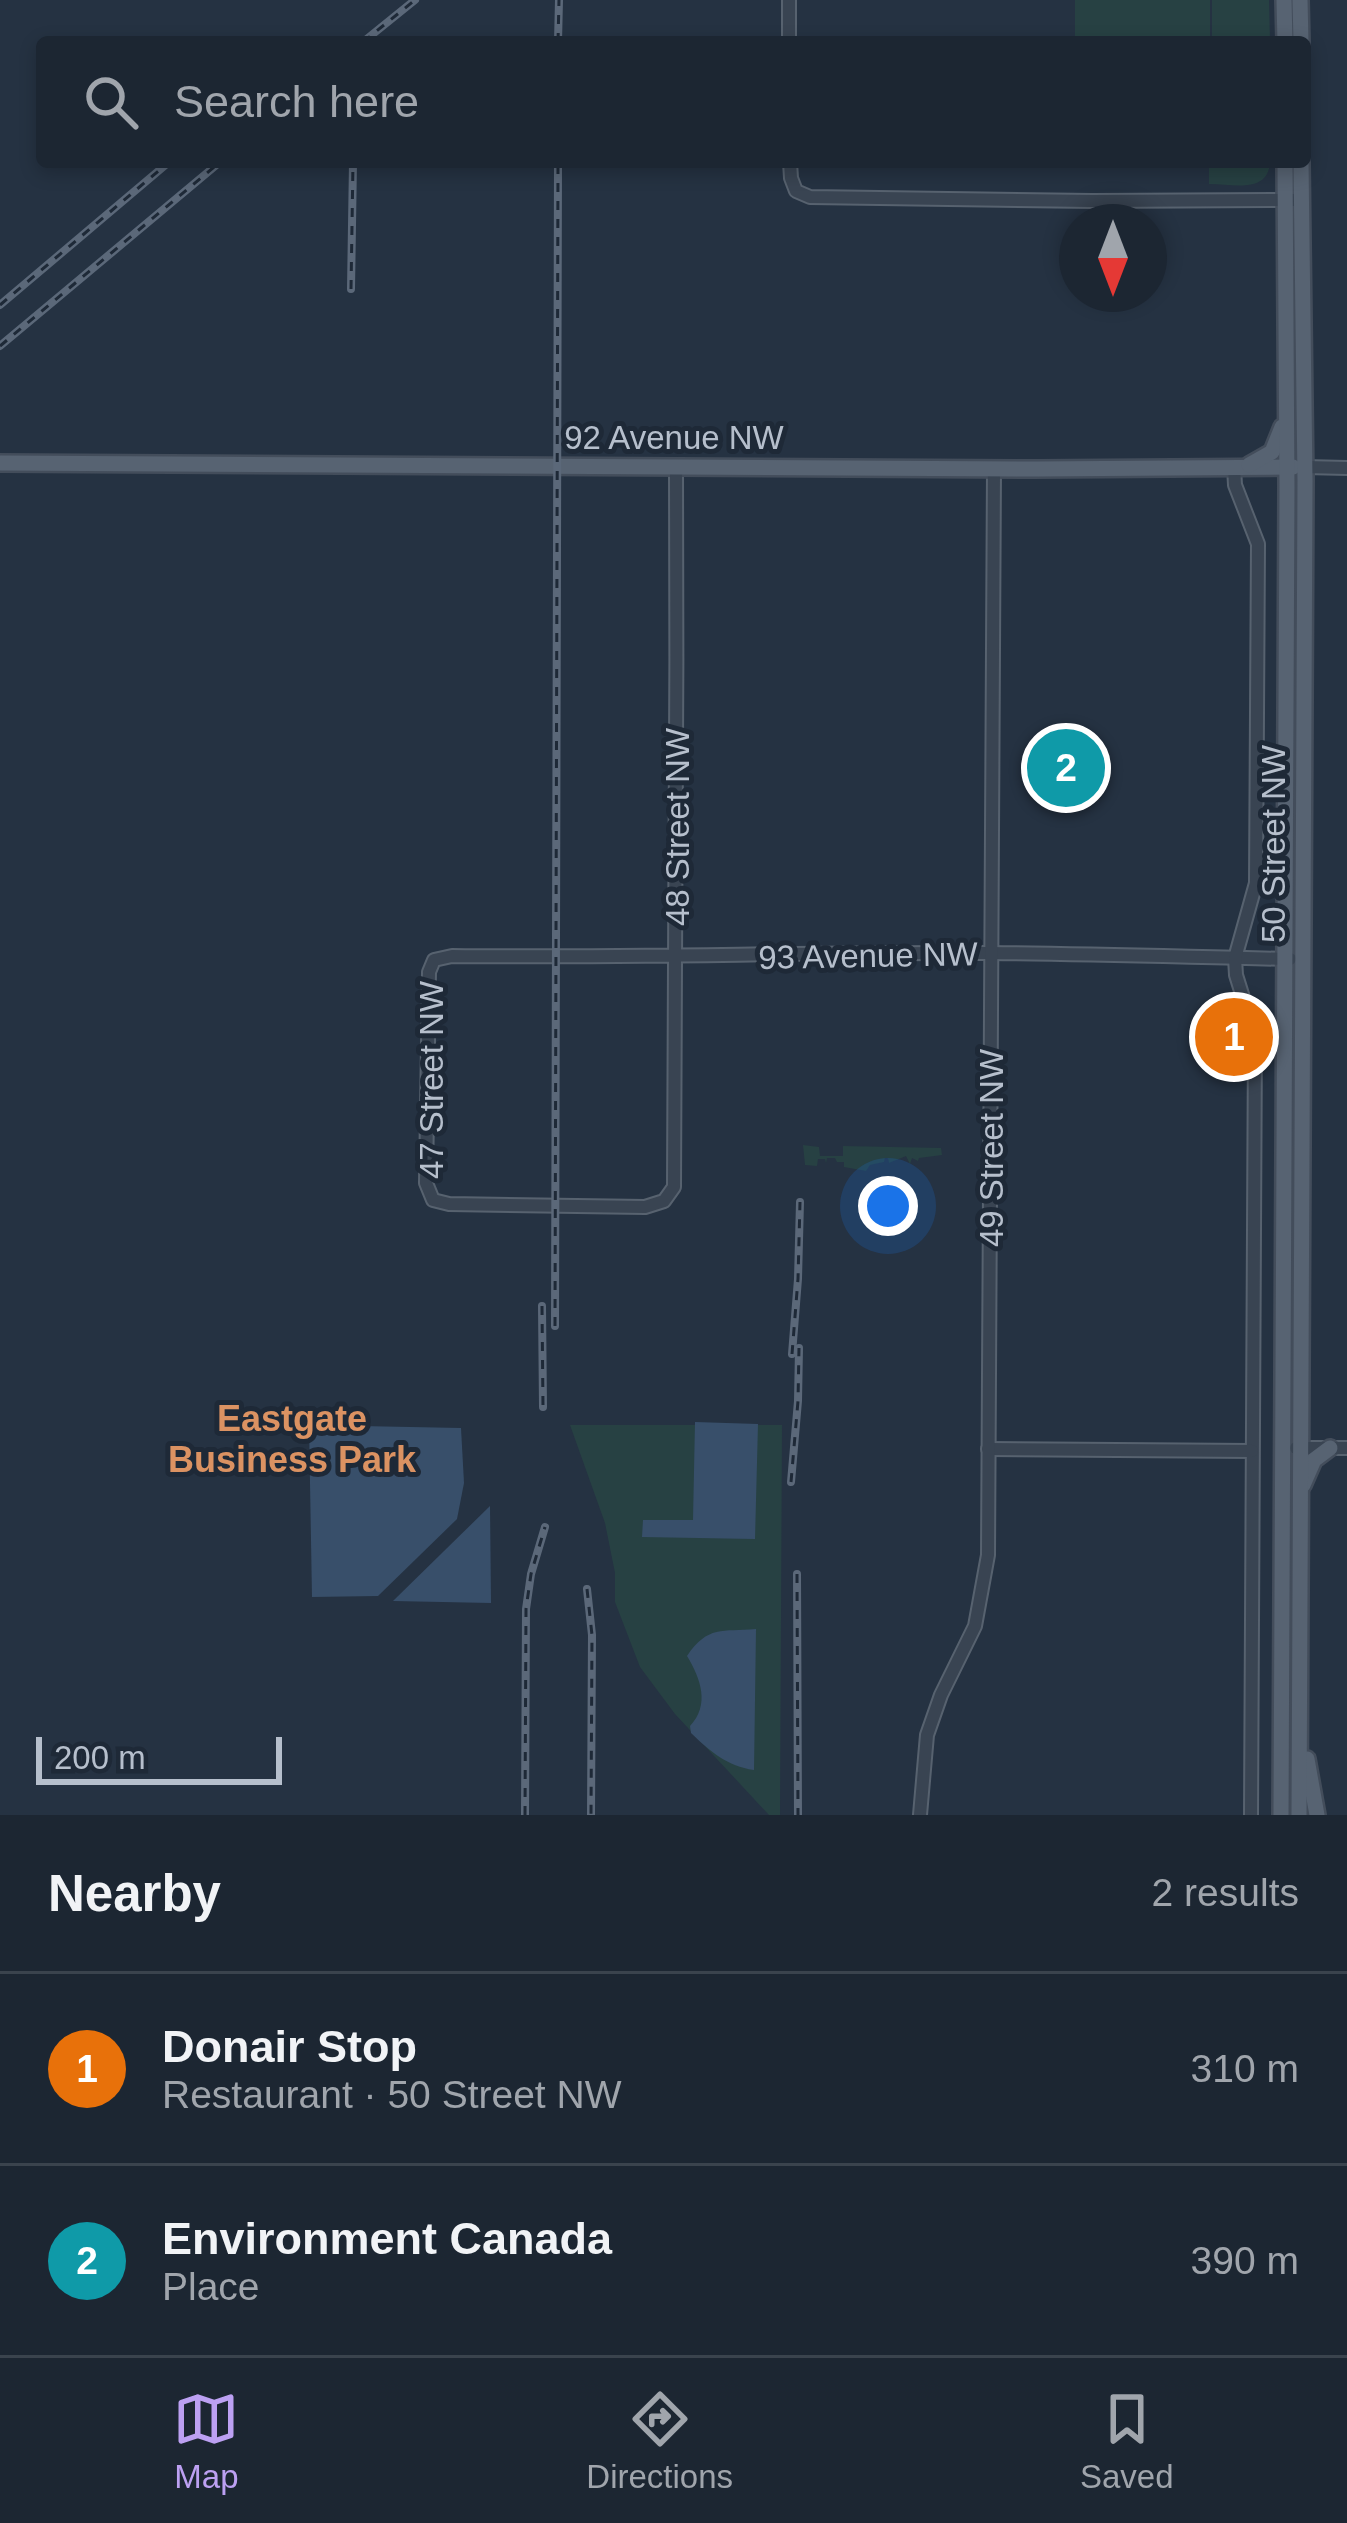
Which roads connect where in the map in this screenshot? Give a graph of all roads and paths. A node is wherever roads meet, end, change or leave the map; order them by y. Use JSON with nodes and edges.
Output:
{"nodes":[{"id":1,"x":789,"y":0,"type":"edge"},
{"id":2,"x":1284,"y":0,"type":"edge"},
{"id":3,"x":1300,"y":0,"type":"edge"},
{"id":4,"x":789,"y":36,"type":"edge"},
{"id":5,"x":1285,"y":36,"type":"edge"},
{"id":6,"x":1300,"y":36,"type":"edge"},
{"id":7,"x":790,"y":168,"type":"edge"},
{"id":8,"x":1286,"y":168,"type":"edge"},
{"id":9,"x":1300,"y":168,"type":"edge"},
{"id":10,"x":1293,"y":200,"type":"junction"},
{"id":11,"x":1287,"y":406,"type":"junction"},
{"id":12,"x":0,"y":463,"type":"edge"},
{"id":13,"x":676,"y":467,"type":"junction"},
{"id":14,"x":1239,"y":467,"type":"junction"},
{"id":15,"x":1296,"y":467,"type":"junction"},
{"id":16,"x":1347,"y":468,"type":"edge"},
{"id":17,"x":994,"y":469,"type":"junction"},
{"id":18,"x":990,"y":953,"type":"junction"},
{"id":19,"x":676,"y":957,"type":"junction"},
{"id":20,"x":1234,"y":958,"type":"junction"},
{"id":21,"x":1294,"y":959,"type":"junction"},
{"id":22,"x":434,"y":960,"type":"joint"},
{"id":23,"x":433,"y":1200,"type":"joint"},
{"id":24,"x":1291,"y":1448,"type":"junction"},
{"id":25,"x":1338,"y":1448,"type":"edge"},
{"id":26,"x":988,"y":1449,"type":"junction"},
{"id":27,"x":1252,"y":1451,"type":"junction"},
{"id":28,"x":1300,"y":1494,"type":"junction"},
{"id":29,"x":1299,"y":1677,"type":"junction"},
{"id":30,"x":1282,"y":1812,"type":"edge"},
{"id":31,"x":920,"y":1815,"type":"edge"},
{"id":32,"x":1251,"y":1815,"type":"edge"},
{"id":33,"x":1299,"y":1815,"type":"edge"},
{"id":34,"x":1317,"y":1815,"type":"edge"}],
"edges":[{"from":1,"to":4,"type":"street"},
{"from":2,"to":5,"type":"main road"},
{"from":3,"to":6,"type":"main road"},
{"from":7,"to":10,"type":"street"},
{"from":8,"to":10,"type":"main road","name":"50 Street NW"},
{"from":9,"to":10,"type":"main road","name":"50 Street NW"},
{"from":10,"to":11,"type":"main road","name":"50 Street NW"},
{"from":10,"to":15,"type":"main road","name":"50 Street NW"},
{"from":11,"to":14,"type":"main road"},
{"from":11,"to":15,"type":"main road","name":"50 Street NW"},
{"from":12,"to":13,"type":"main road","name":"92 Avenue NW"},
{"from":13,"to":17,"type":"main road","name":"92 Avenue NW"},
{"from":13,"to":19,"type":"street","name":"48 Street NW"},
{"from":14,"to":15,"type":"main road","name":"92 Avenue NW"},
{"from":14,"to":17,"type":"main road","name":"92 Avenue NW"},
{"from":14,"to":20,"type":"street","name":"50 Street NW"},
{"from":15,"to":16,"type":"street","name":"92 Avenue NW"},
{"from":15,"to":21,"type":"main road","name":"50 Street NW"},
{"from":17,"to":18,"type":"street","name":"49 Street NW"},
{"from":18,"to":19,"type":"street","name":"93 Avenue NW"},
{"from":18,"to":20,"type":"street","name":"93 Avenue NW"},
{"from":18,"to":26,"type":"street","name":"49 Street NW"},
{"from":19,"to":22,"type":"street","name":"93 Avenue NW"},
{"from":19,"to":23,"type":"street","name":"48 Street NW"},
{"from":20,"to":21,"type":"street","name":"93 Avenue NW"},
{"from":20,"to":27,"type":"street","name":"50 Street NW"},
{"from":21,"to":24,"type":"main road","name":"50 Street NW"},
{"from":22,"to":23,"type":"street","name":"47 Street NW"},
{"from":24,"to":25,"type":"street"},
{"from":24,"to":28,"type":"main road","name":"50 Street NW"},
{"from":24,"to":30,"type":"main road","name":"50 Street NW"},
{"from":25,"to":28,"type":"main road"},
{"from":26,"to":27,"type":"street"},
{"from":26,"to":31,"type":"street","name":"49 Street NW"},
{"from":27,"to":32,"type":"street","name":"50 Street NW"},
{"from":28,"to":29,"type":"main road","name":"50 Street NW"},
{"from":29,"to":33,"type":"main road","name":"50 Street NW"},
{"from":29,"to":34,"type":"main road"}]}
